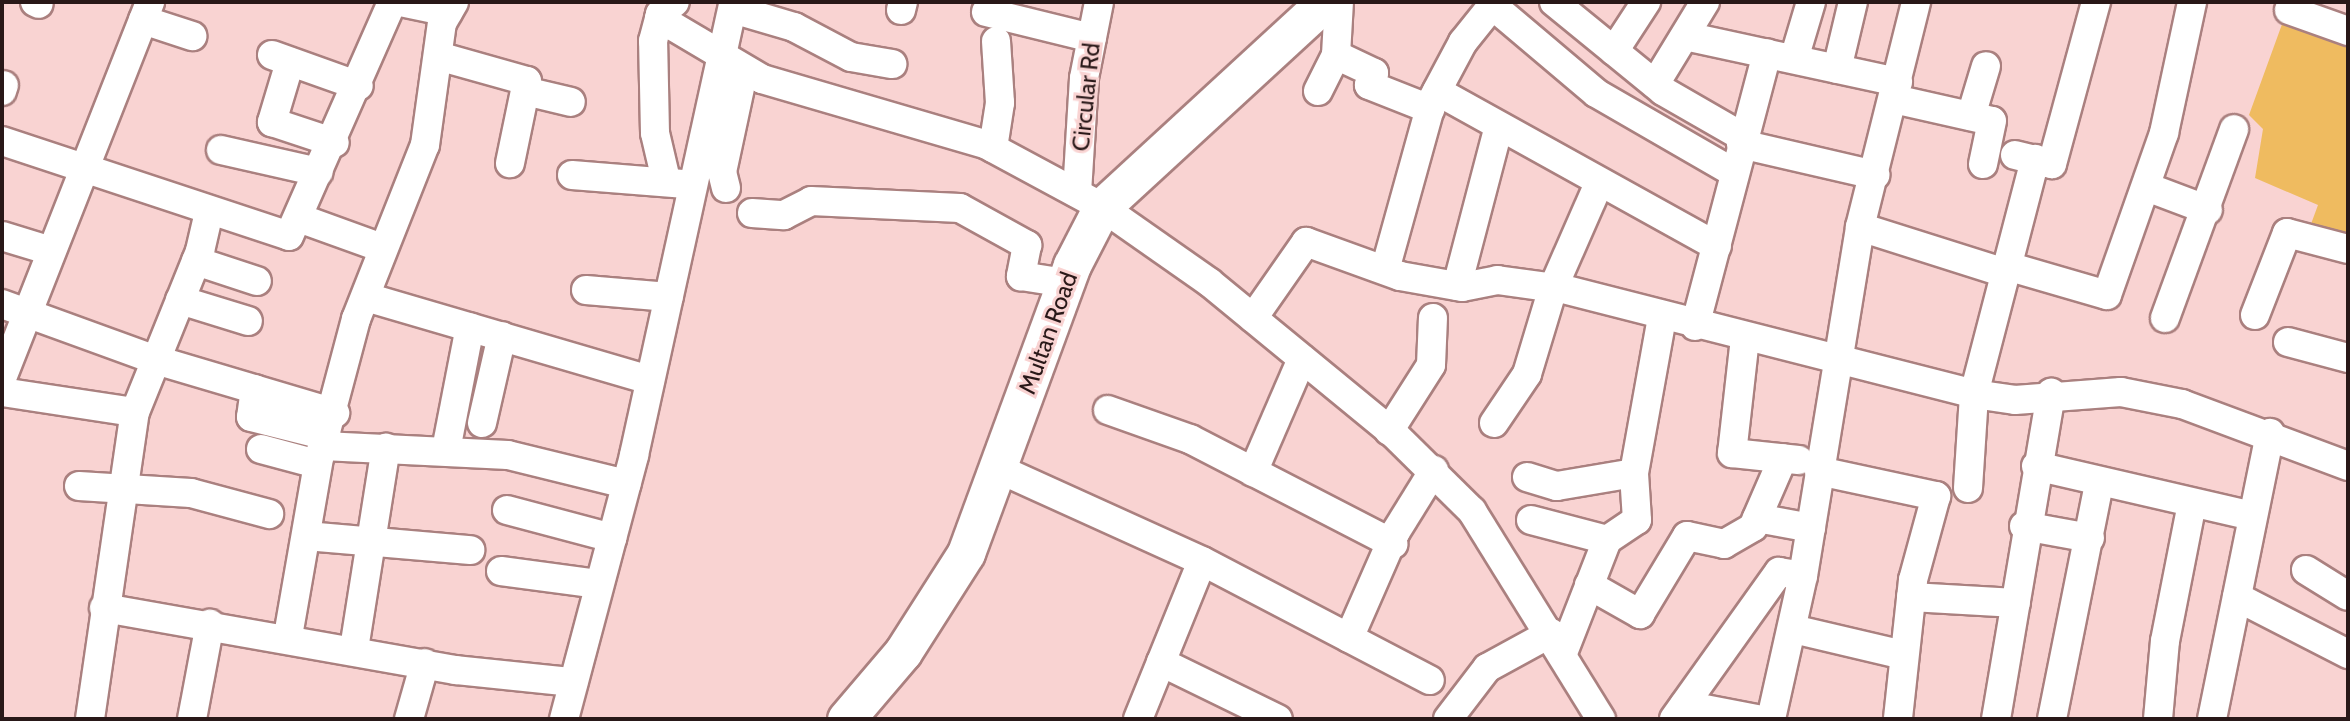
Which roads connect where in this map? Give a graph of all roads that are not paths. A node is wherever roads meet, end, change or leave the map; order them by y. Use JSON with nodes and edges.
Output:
{"nodes":[{"id":1,"x":392,"y":2,"type":"edge"},
{"id":2,"x":400,"y":2,"type":"edge"},
{"id":3,"x":1099,"y":2,"type":"edge"},
{"id":4,"x":1325,"y":2,"type":"edge"},
{"id":5,"x":1339,"y":2,"type":"edge"},
{"id":6,"x":1554,"y":2,"type":"edge"},
{"id":7,"x":1646,"y":2,"type":"edge"},
{"id":8,"x":1705,"y":2,"type":"edge"},
{"id":9,"x":1811,"y":2,"type":"edge"},
{"id":10,"x":1853,"y":2,"type":"edge"},
{"id":11,"x":1916,"y":2,"type":"edge"},
{"id":12,"x":2096,"y":2,"type":"edge"},
{"id":13,"x":2192,"y":2,"type":"edge"},
{"id":14,"x":1494,"y":3,"type":"edge"},
{"id":15,"x":734,"y":5,"type":"edge"},
{"id":16,"x":451,"y":7,"type":"edge"},
{"id":17,"x":660,"y":9,"type":"edge"},
{"id":18,"x":2289,"y":10,"type":"dead end"},
{"id":19,"x":147,"y":11,"type":"edge"},
{"id":20,"x":986,"y":12,"type":"dead end"},
{"id":21,"x":2348,"y":31,"type":"edge"},
{"id":22,"x":192,"y":36,"type":"dead end"},
{"id":23,"x":1685,"y":36,"type":"junction"},
{"id":24,"x":1092,"y":38,"type":"junction"},
{"id":25,"x":996,"y":41,"type":"dead end"},
{"id":26,"x":1614,"y":51,"type":"junction"},
{"id":27,"x":1336,"y":55,"type":"junction"},
{"id":28,"x":438,"y":56,"type":"junction"},
{"id":29,"x":1780,"y":56,"type":"junction"},
{"id":30,"x":733,"y":64,"type":"junction"},
{"id":31,"x":892,"y":64,"type":"dead end"},
{"id":32,"x":1986,"y":66,"type":"dead end"},
{"id":33,"x":1837,"y":69,"type":"junction"},
{"id":34,"x":1655,"y":84,"type":"junction"},
{"id":35,"x":359,"y":86,"type":"junction"},
{"id":36,"x":1896,"y":90,"type":"junction"},
{"id":37,"x":525,"y":91,"type":"junction"},
{"id":38,"x":1318,"y":91,"type":"dead end"},
{"id":39,"x":1434,"y":100,"type":"junction"},
{"id":40,"x":571,"y":102,"type":"dead end"},
{"id":41,"x":1971,"y":116,"type":"junction"},
{"id":42,"x":1499,"y":126,"type":"junction"},
{"id":43,"x":2234,"y":130,"type":"dead end"},
{"id":44,"x":1742,"y":140,"type":"junction"},
{"id":45,"x":2,"y":141,"type":"edge"},
{"id":46,"x":335,"y":143,"type":"junction"},
{"id":47,"x":993,"y":148,"type":"junction"},
{"id":48,"x":220,"y":150,"type":"dead end"},
{"id":49,"x":510,"y":163,"type":"dead end"},
{"id":50,"x":1983,"y":164,"type":"dead end"},
{"id":51,"x":82,"y":169,"type":"junction"},
{"id":52,"x":319,"y":172,"type":"junction"},
{"id":53,"x":1733,"y":172,"type":"junction"},
{"id":54,"x":1875,"y":174,"type":"junction"},
{"id":55,"x":572,"y":175,"type":"dead end"},
{"id":56,"x":666,"y":180,"type":"junction"},
{"id":57,"x":1599,"y":183,"type":"junction"},
{"id":58,"x":694,"y":187,"type":"junction"},
{"id":59,"x":2147,"y":187,"type":"junction"},
{"id":60,"x":726,"y":188,"type":"dead end"},
{"id":61,"x":1089,"y":200,"type":"junction"},
{"id":62,"x":2208,"y":210,"type":"junction"},
{"id":63,"x":209,"y":212,"type":"junction"},
{"id":64,"x":752,"y":213,"type":"dead end"},
{"id":65,"x":299,"y":218,"type":"junction"},
{"id":66,"x":1860,"y":227,"type":"junction"},
{"id":67,"x":2,"y":236,"type":"edge"},
{"id":68,"x":1717,"y":246,"type":"junction"},
{"id":69,"x":382,"y":248,"type":"junction"},
{"id":70,"x":2348,"y":249,"type":"edge"},
{"id":71,"x":51,"y":251,"type":"junction"},
{"id":72,"x":196,"y":261,"type":"junction"},
{"id":73,"x":2006,"y":269,"type":"junction"},
{"id":74,"x":1385,"y":270,"type":"junction"},
{"id":75,"x":257,"y":281,"type":"dead end"},
{"id":76,"x":1065,"y":283,"type":"junction"},
{"id":77,"x":1457,"y":286,"type":"junction"},
{"id":78,"x":1553,"y":288,"type":"junction"},
{"id":79,"x":586,"y":290,"type":"dead end"},
{"id":80,"x":366,"y":297,"type":"junction"},
{"id":81,"x":669,"y":298,"type":"junction"},
{"id":82,"x":180,"y":300,"type":"junction"},
{"id":83,"x":15,"y":309,"type":"edge"},
{"id":84,"x":2255,"y":315,"type":"dead end"},
{"id":85,"x":1253,"y":318,"type":"junction"},
{"id":86,"x":1433,"y":318,"type":"dead end"},
{"id":87,"x":1662,"y":318,"type":"junction"},
{"id":88,"x":2165,"y":318,"type":"dead end"},
{"id":89,"x":248,"y":321,"type":"dead end"},
{"id":90,"x":1695,"y":326,"type":"junction"},
{"id":91,"x":470,"y":327,"type":"junction"},
{"id":92,"x":502,"y":336,"type":"junction"},
{"id":93,"x":1745,"y":338,"type":"junction"},
{"id":94,"x":2288,"y":342,"type":"dead end"},
{"id":95,"x":1836,"y":357,"type":"junction"},
{"id":96,"x":2348,"y":358,"type":"edge"},
{"id":97,"x":1302,"y":359,"type":"junction"},
{"id":98,"x":156,"y":360,"type":"junction"},
{"id":99,"x":2,"y":378,"type":"edge"},
{"id":100,"x":650,"y":380,"type":"junction"},
{"id":101,"x":2,"y":392,"type":"edge"},
{"id":102,"x":2051,"y":393,"type":"junction"},
{"id":103,"x":1974,"y":394,"type":"junction"},
{"id":104,"x":1108,"y":410,"type":"dead end"},
{"id":105,"x":135,"y":412,"type":"junction"},
{"id":106,"x":482,"y":423,"type":"dead end"},
{"id":107,"x":1494,"y":423,"type":"dead end"},
{"id":108,"x":1389,"y":431,"type":"junction"},
{"id":109,"x":2270,"y":433,"type":"junction"},
{"id":110,"x":326,"y":440,"type":"junction"},
{"id":111,"x":386,"y":448,"type":"junction"},
{"id":112,"x":261,"y":449,"type":"dead end"},
{"id":113,"x":446,"y":450,"type":"junction"},
{"id":114,"x":1783,"y":458,"type":"junction"},
{"id":115,"x":1820,"y":466,"type":"junction"},
{"id":116,"x":2036,"y":466,"type":"junction"},
{"id":117,"x":2348,"y":466,"type":"edge"},
{"id":118,"x":999,"y":469,"type":"junction"},
{"id":119,"x":1434,"y":470,"type":"junction"},
{"id":120,"x":1253,"y":472,"type":"junction"},
{"id":121,"x":1634,"y":473,"type":"junction"},
{"id":122,"x":1527,"y":477,"type":"dead end"},
{"id":123,"x":2099,"y":483,"type":"junction"},
{"id":124,"x":626,"y":484,"type":"junction"},
{"id":125,"x":79,"y":486,"type":"dead end"},
{"id":126,"x":123,"y":486,"type":"junction"},
{"id":127,"x":1968,"y":488,"type":"dead end"},
{"id":128,"x":2192,"y":504,"type":"junction"},
{"id":129,"x":507,"y":510,"type":"dead end"},
{"id":130,"x":269,"y":514,"type":"dead end"},
{"id":131,"x":2249,"y":515,"type":"junction"},
{"id":132,"x":1758,"y":518,"type":"junction"},
{"id":133,"x":1531,"y":520,"type":"dead end"},
{"id":134,"x":2024,"y":526,"type":"junction"},
{"id":135,"x":1811,"y":528,"type":"junction"},
{"id":136,"x":306,"y":536,"type":"junction"},
{"id":137,"x":612,"y":538,"type":"junction"},
{"id":138,"x":2090,"y":538,"type":"junction"},
{"id":139,"x":374,"y":540,"type":"junction"},
{"id":140,"x":1607,"y":540,"type":"junction"},
{"id":141,"x":1393,"y":544,"type":"junction"},
{"id":142,"x":470,"y":550,"type":"dead end"},
{"id":143,"x":1202,"y":561,"type":"junction"},
{"id":144,"x":2306,"y":570,"type":"dead end"},
{"id":145,"x":501,"y":571,"type":"dead end"},
{"id":146,"x":1803,"y":576,"type":"junction"},
{"id":147,"x":599,"y":584,"type":"junction"},
{"id":148,"x":1590,"y":585,"type":"junction"},
{"id":149,"x":2348,"y":596,"type":"edge"},
{"id":150,"x":1911,"y":597,"type":"junction"},
{"id":151,"x":2237,"y":597,"type":"junction"},
{"id":152,"x":2016,"y":603,"type":"junction"},
{"id":153,"x":104,"y":608,"type":"junction"},
{"id":154,"x":210,"y":624,"type":"junction"},
{"id":155,"x":1793,"y":629,"type":"junction"},
{"id":156,"x":288,"y":636,"type":"junction"},
{"id":157,"x":1349,"y":638,"type":"junction"},
{"id":158,"x":1557,"y":643,"type":"junction"},
{"id":159,"x":354,"y":649,"type":"junction"},
{"id":160,"x":2348,"y":654,"type":"edge"},
{"id":161,"x":1903,"y":655,"type":"junction"},
{"id":162,"x":1161,"y":662,"type":"junction"},
{"id":163,"x":425,"y":663,"type":"junction"},
{"id":164,"x":1430,"y":680,"type":"dead end"},
{"id":165,"x":573,"y":682,"type":"junction"},
{"id":166,"x":1679,"y":712,"type":"edge"},
{"id":167,"x":90,"y":719,"type":"edge"},
{"id":168,"x":192,"y":719,"type":"edge"},
{"id":169,"x":409,"y":719,"type":"edge"},
{"id":170,"x":564,"y":719,"type":"edge"},
{"id":171,"x":846,"y":719,"type":"edge"},
{"id":172,"x":1138,"y":719,"type":"edge"},
{"id":173,"x":1278,"y":719,"type":"edge"},
{"id":174,"x":1448,"y":719,"type":"edge"},
{"id":175,"x":1601,"y":719,"type":"edge"},
{"id":176,"x":1757,"y":719,"type":"edge"},
{"id":177,"x":1771,"y":719,"type":"edge"},
{"id":178,"x":1898,"y":719,"type":"edge"},
{"id":179,"x":1996,"y":719,"type":"edge"},
{"id":180,"x":2052,"y":719,"type":"edge"},
{"id":181,"x":2158,"y":719,"type":"edge"},
{"id":182,"x":2212,"y":719,"type":"edge"}],
"edges":[{"from":1,"to":35,"type":"street"},
{"from":2,"to":16,"type":"street"},
{"from":3,"to":24,"type":"street","name":"Circular Rd"},
{"from":4,"to":61,"type":"main road","name":"Multan Road"},
{"from":5,"to":27,"type":"street"},
{"from":6,"to":26,"type":"street"},
{"from":7,"to":26,"type":"street"},
{"from":8,"to":23,"type":"street"},
{"from":9,"to":29,"type":"street"},
{"from":10,"to":33,"type":"street"},
{"from":11,"to":36,"type":"street"},
{"from":12,"to":73,"type":"street"},
{"from":13,"to":59,"type":"street"},
{"from":14,"to":39,"type":"street"},
{"from":14,"to":53,"type":"street"},
{"from":15,"to":30,"type":"street"},
{"from":15,"to":31,"type":"street"},
{"from":16,"to":28,"type":"street"},
{"from":17,"to":30,"type":"street"},
{"from":17,"to":56,"type":"street"},
{"from":18,"to":21,"type":"street"},
{"from":19,"to":22,"type":"street"},
{"from":19,"to":51,"type":"street"},
{"from":20,"to":24,"type":"street"},
{"from":23,"to":29,"type":"street"},
{"from":23,"to":34,"type":"street"},
{"from":24,"to":61,"type":"street","name":"Circular Rd"},
{"from":25,"to":47,"type":"street"},
{"from":26,"to":34,"type":"street"},
{"from":27,"to":38,"type":"street"},
{"from":27,"to":39,"type":"street"},
{"from":28,"to":37,"type":"street"},
{"from":28,"to":69,"type":"street"},
{"from":29,"to":33,"type":"street"},
{"from":29,"to":44,"type":"street"},
{"from":30,"to":47,"type":"street"},
{"from":30,"to":58,"type":"street"},
{"from":30,"to":60,"type":"street"},
{"from":32,"to":41,"type":"street"},
{"from":33,"to":36,"type":"street"},
{"from":34,"to":44,"type":"street"},
{"from":35,"to":46,"type":"street"},
{"from":35,"to":46,"type":"street"},
{"from":36,"to":41,"type":"street"},
{"from":36,"to":54,"type":"street"},
{"from":37,"to":40,"type":"street"},
{"from":37,"to":49,"type":"street"},
{"from":39,"to":42,"type":"street"},
{"from":39,"to":74,"type":"street"},
{"from":41,"to":50,"type":"street"},
{"from":42,"to":57,"type":"street"},
{"from":42,"to":77,"type":"street"},
{"from":43,"to":62,"type":"street"},
{"from":44,"to":53,"type":"street"},
{"from":44,"to":54,"type":"street"},
{"from":45,"to":51,"type":"street"},
{"from":46,"to":52,"type":"street"},
{"from":47,"to":61,"type":"street"},
{"from":48,"to":52,"type":"street"},
{"from":51,"to":63,"type":"street"},
{"from":51,"to":71,"type":"street"},
{"from":52,"to":65,"type":"street"},
{"from":53,"to":68,"type":"street"},
{"from":54,"to":66,"type":"street"},
{"from":55,"to":56,"type":"street"},
{"from":56,"to":58,"type":"street"},
{"from":57,"to":68,"type":"street"},
{"from":57,"to":78,"type":"street"},
{"from":58,"to":81,"type":"street"},
{"from":59,"to":62,"type":"street"},
{"from":59,"to":73,"type":"street"},
{"from":61,"to":76,"type":"main road","name":"Multan Road"},
{"from":61,"to":85,"type":"street"},
{"from":62,"to":88,"type":"street"},
{"from":63,"to":65,"type":"street"},
{"from":63,"to":72,"type":"street"},
{"from":64,"to":76,"type":"street"},
{"from":65,"to":69,"type":"street"},
{"from":66,"to":73,"type":"street"},
{"from":66,"to":95,"type":"street"},
{"from":67,"to":71,"type":"street"},
{"from":68,"to":90,"type":"street"},
{"from":69,"to":80,"type":"street"},
{"from":70,"to":84,"type":"street"},
{"from":71,"to":83,"type":"street"},
{"from":72,"to":75,"type":"street"},
{"from":72,"to":82,"type":"street"},
{"from":73,"to":103,"type":"street"},
{"from":74,"to":77,"type":"street"},
{"from":74,"to":85,"type":"street"},
{"from":76,"to":118,"type":"main road","name":"Multan Road"},
{"from":77,"to":78,"type":"street"},
{"from":78,"to":87,"type":"street"},
{"from":78,"to":107,"type":"street"},
{"from":79,"to":81,"type":"street"},
{"from":80,"to":91,"type":"street"},
{"from":80,"to":110,"type":"street"},
{"from":81,"to":100,"type":"street"},
{"from":82,"to":89,"type":"street"},
{"from":82,"to":98,"type":"street"},
{"from":83,"to":98,"type":"street"},
{"from":83,"to":99,"type":"street"},
{"from":85,"to":97,"type":"street"},
{"from":86,"to":108,"type":"street"},
{"from":87,"to":90,"type":"street"},
{"from":87,"to":121,"type":"street"},
{"from":90,"to":93,"type":"street"},
{"from":91,"to":92,"type":"street"},
{"from":91,"to":113,"type":"street"},
{"from":92,"to":100,"type":"street"},
{"from":92,"to":106,"type":"street"},
{"from":93,"to":95,"type":"street"},
{"from":93,"to":114,"type":"street"},
{"from":94,"to":96,"type":"street"},
{"from":95,"to":103,"type":"street"},
{"from":95,"to":115,"type":"street"},
{"from":97,"to":108,"type":"street"},
{"from":97,"to":120,"type":"street"},
{"from":98,"to":105,"type":"street"},
{"from":98,"to":110,"type":"street"},
{"from":100,"to":124,"type":"street"},
{"from":101,"to":105,"type":"street"},
{"from":102,"to":103,"type":"street"},
{"from":102,"to":109,"type":"street"},
{"from":102,"to":116,"type":"street"},
{"from":103,"to":127,"type":"street"},
{"from":104,"to":120,"type":"street"},
{"from":105,"to":126,"type":"street"},
{"from":108,"to":119,"type":"street"},
{"from":109,"to":117,"type":"street"},
{"from":109,"to":131,"type":"street"},
{"from":110,"to":111,"type":"street"},
{"from":110,"to":112,"type":"street"},
{"from":110,"to":136,"type":"street"},
{"from":111,"to":113,"type":"street"},
{"from":111,"to":139,"type":"street"},
{"from":113,"to":124,"type":"street"},
{"from":114,"to":115,"type":"street"},
{"from":114,"to":132,"type":"street"},
{"from":115,"to":135,"type":"street"},
{"from":115,"to":150,"type":"street"},
{"from":116,"to":123,"type":"street"},
{"from":116,"to":134,"type":"street"},
{"from":118,"to":143,"type":"street"},
{"from":118,"to":171,"type":"main road","name":"Multan Road"},
{"from":119,"to":141,"type":"street"},
{"from":119,"to":158,"type":"street"},
{"from":120,"to":141,"type":"street"},
{"from":121,"to":122,"type":"street"},
{"from":121,"to":140,"type":"street"},
{"from":123,"to":128,"type":"street"},
{"from":123,"to":138,"type":"street"},
{"from":124,"to":137,"type":"street"},
{"from":125,"to":126,"type":"street"},
{"from":126,"to":130,"type":"street"},
{"from":126,"to":153,"type":"street"},
{"from":128,"to":131,"type":"street"},
{"from":128,"to":181,"type":"street"},
{"from":129,"to":137,"type":"street"},
{"from":131,"to":151,"type":"street"},
{"from":132,"to":135,"type":"street"},
{"from":132,"to":148,"type":"street"},
{"from":133,"to":140,"type":"street"},
{"from":134,"to":138,"type":"street"},
{"from":134,"to":152,"type":"street"},
{"from":135,"to":146,"type":"street"},
{"from":136,"to":139,"type":"street"},
{"from":136,"to":156,"type":"street"},
{"from":137,"to":147,"type":"street"},
{"from":138,"to":180,"type":"street"},
{"from":139,"to":142,"type":"street"},
{"from":139,"to":159,"type":"street"},
{"from":140,"to":148,"type":"street"},
{"from":141,"to":157,"type":"street"},
{"from":143,"to":157,"type":"street"},
{"from":143,"to":162,"type":"street"},
{"from":144,"to":149,"type":"street"},
{"from":145,"to":147,"type":"street"},
{"from":146,"to":155,"type":"street"},
{"from":146,"to":166,"type":"street"},
{"from":147,"to":165,"type":"street"},
{"from":148,"to":158,"type":"street"},
{"from":150,"to":152,"type":"street"},
{"from":150,"to":161,"type":"street"},
{"from":151,"to":160,"type":"street"},
{"from":151,"to":182,"type":"street"},
{"from":152,"to":179,"type":"street"},
{"from":153,"to":154,"type":"street"},
{"from":153,"to":167,"type":"street"},
{"from":154,"to":156,"type":"street"},
{"from":154,"to":168,"type":"street"},
{"from":155,"to":161,"type":"street"},
{"from":155,"to":177,"type":"street"},
{"from":156,"to":159,"type":"street"},
{"from":157,"to":164,"type":"street"},
{"from":158,"to":174,"type":"street"},
{"from":158,"to":175,"type":"street"},
{"from":159,"to":163,"type":"street"},
{"from":161,"to":178,"type":"street"},
{"from":162,"to":172,"type":"street"},
{"from":162,"to":173,"type":"street"},
{"from":163,"to":165,"type":"street"},
{"from":163,"to":169,"type":"street"},
{"from":165,"to":170,"type":"street"},
{"from":166,"to":176,"type":"street"}]}
